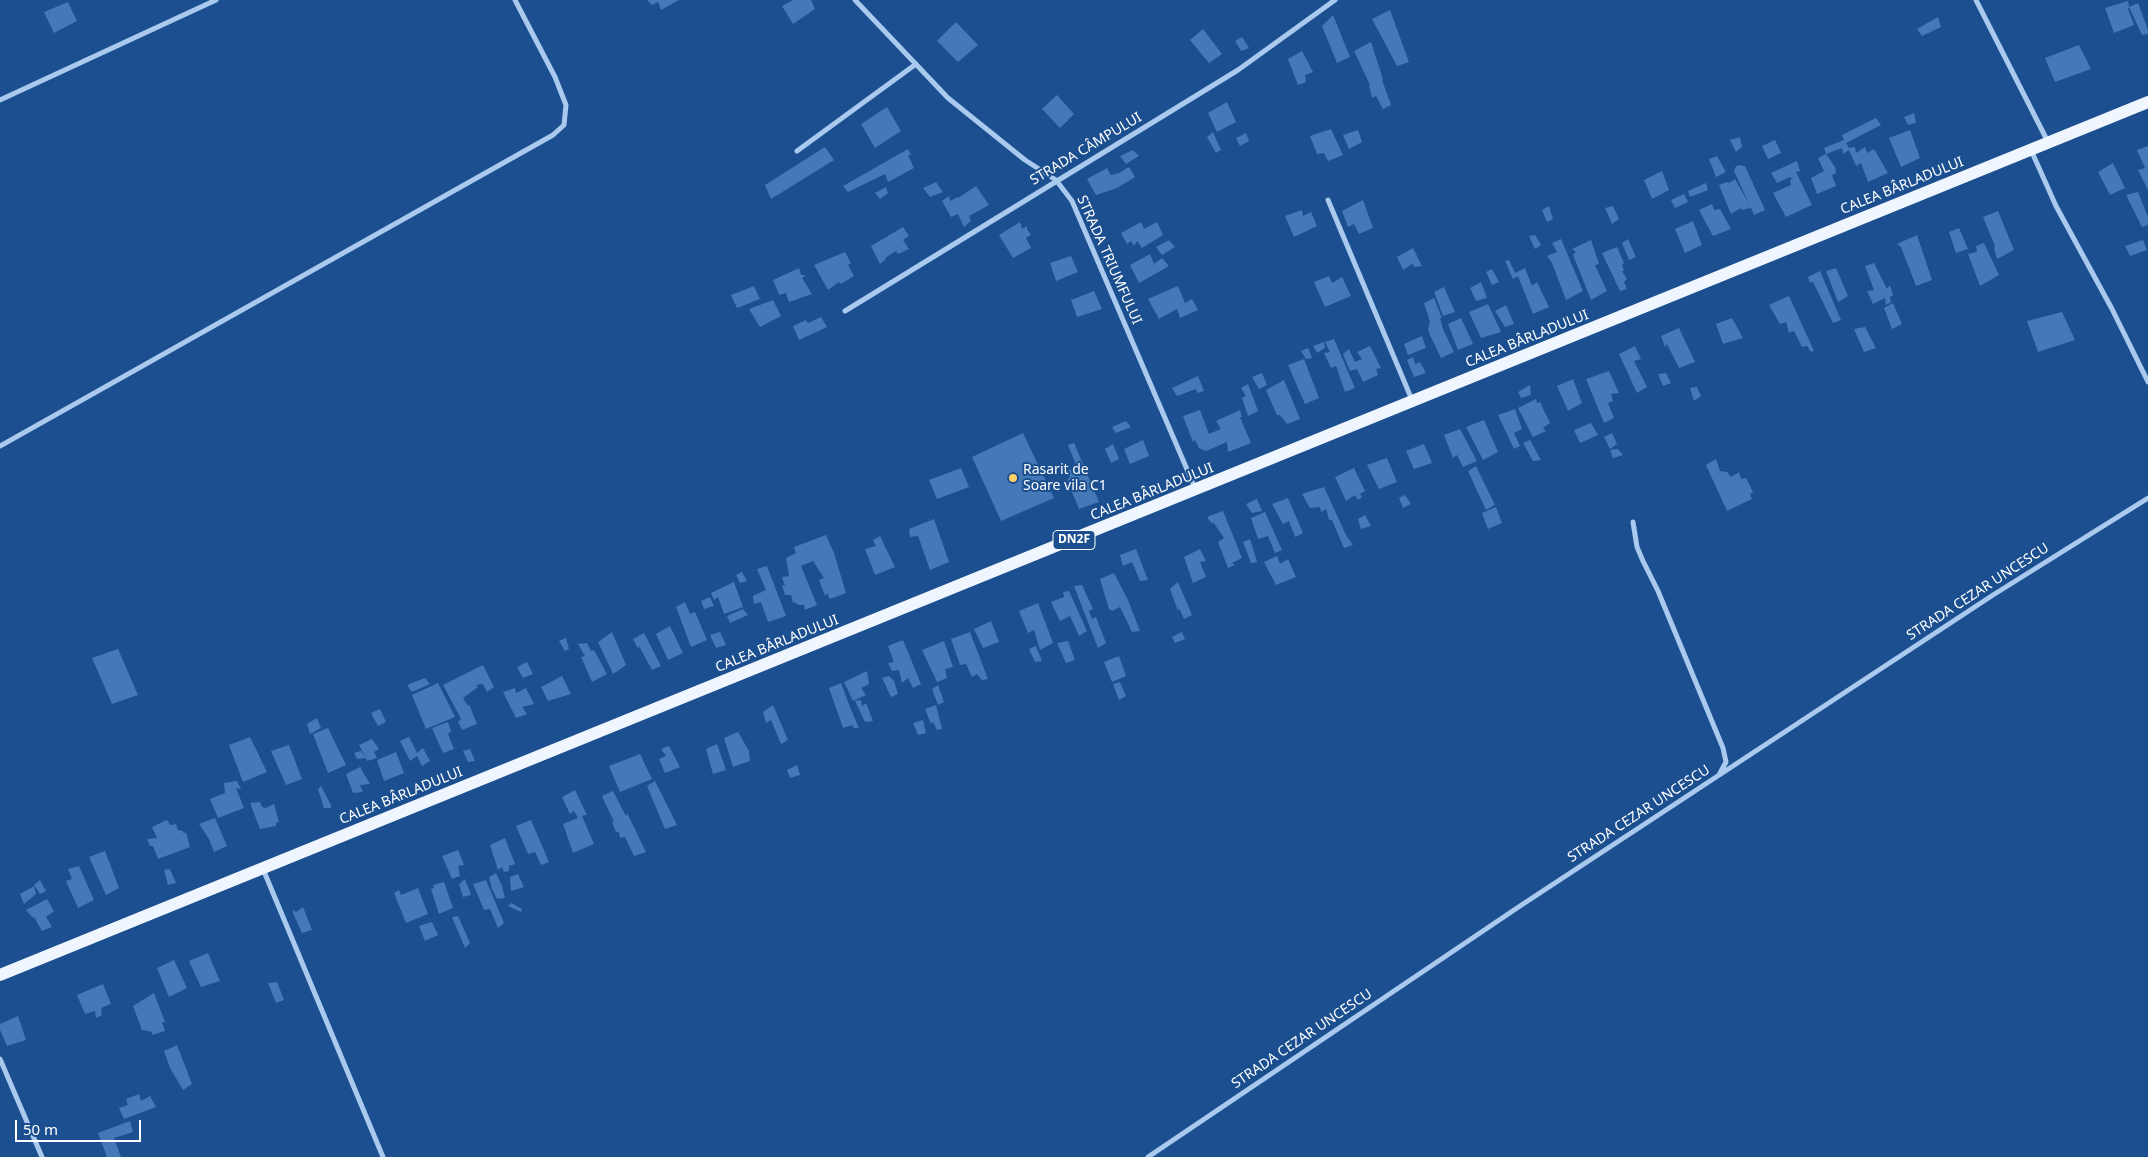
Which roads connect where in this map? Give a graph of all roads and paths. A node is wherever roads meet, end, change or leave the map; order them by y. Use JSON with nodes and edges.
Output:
{"nodes":[{"id":1,"x":216,"y":0,"type":"edge"},
{"id":2,"x":515,"y":0,"type":"edge"},
{"id":3,"x":856,"y":0,"type":"edge"},
{"id":4,"x":1335,"y":0,"type":"edge"},
{"id":5,"x":1976,"y":0,"type":"edge"},
{"id":6,"x":916,"y":64,"type":"junction"},
{"id":7,"x":0,"y":100,"type":"edge"},
{"id":8,"x":2148,"y":102,"type":"edge"},
{"id":9,"x":2048,"y":143,"type":"junction"},
{"id":10,"x":2031,"y":150,"type":"junction"},
{"id":11,"x":797,"y":151,"type":"dead end"},
{"id":12,"x":1056,"y":180,"type":"junction"},
{"id":13,"x":1328,"y":200,"type":"dead end"},
{"id":14,"x":846,"y":311,"type":"dead end"},
{"id":15,"x":2148,"y":382,"type":"edge"},
{"id":16,"x":1413,"y":402,"type":"junction"},
{"id":17,"x":0,"y":446,"type":"edge"},
{"id":18,"x":1196,"y":490,"type":"junction"},
{"id":19,"x":2148,"y":498,"type":"edge"},
{"id":20,"x":1633,"y":522,"type":"dead end"},
{"id":21,"x":1719,"y":775,"type":"junction"},
{"id":22,"x":262,"y":869,"type":"junction"},
{"id":23,"x":0,"y":975,"type":"edge"},
{"id":24,"x":0,"y":1059,"type":"edge"},
{"id":25,"x":42,"y":1157,"type":"edge"},
{"id":26,"x":383,"y":1157,"type":"edge"},
{"id":27,"x":1148,"y":1157,"type":"edge"}],
"edges":[{"from":1,"to":7,"type":"street"},
{"from":2,"to":17,"type":"street"},
{"from":3,"to":6,"type":"street","name":"STRADA TRIUMFULUI"},
{"from":4,"to":12,"type":"street","name":"STRADA CÂMPULUI"},
{"from":5,"to":9,"type":"street"},
{"from":6,"to":11,"type":"street"},
{"from":6,"to":12,"type":"street","name":"STRADA TRIUMFULUI"},
{"from":8,"to":9,"type":"main road","name":"CALEA BÂRLADULUI","number":"DN2F"},
{"from":9,"to":10,"type":"main road","name":"CALEA BÂRLADULUI","number":"DN2F"},
{"from":10,"to":15,"type":"street"},
{"from":10,"to":16,"type":"main road","name":"CALEA BÂRLADULUI","number":"DN2F"},
{"from":12,"to":14,"type":"street","name":"STRADA CÂMPULUI"},
{"from":12,"to":18,"type":"street","name":"STRADA TRIUMFULUI"},
{"from":13,"to":16,"type":"street"},
{"from":16,"to":18,"type":"main road","name":"CALEA BÂRLADULUI","number":"DN2F"},
{"from":18,"to":22,"type":"main road","name":"CALEA BÂRLADULUI","number":"DN2F"},
{"from":19,"to":21,"type":"street","name":"STRADA CEZAR UNCESCU"},
{"from":20,"to":21,"type":"street"},
{"from":21,"to":27,"type":"street","name":"STRADA CEZAR UNCESCU"},
{"from":22,"to":23,"type":"main road","name":"CALEA BÂRLADULUI","number":"DN2F"},
{"from":22,"to":26,"type":"street"},
{"from":24,"to":25,"type":"street"}]}
